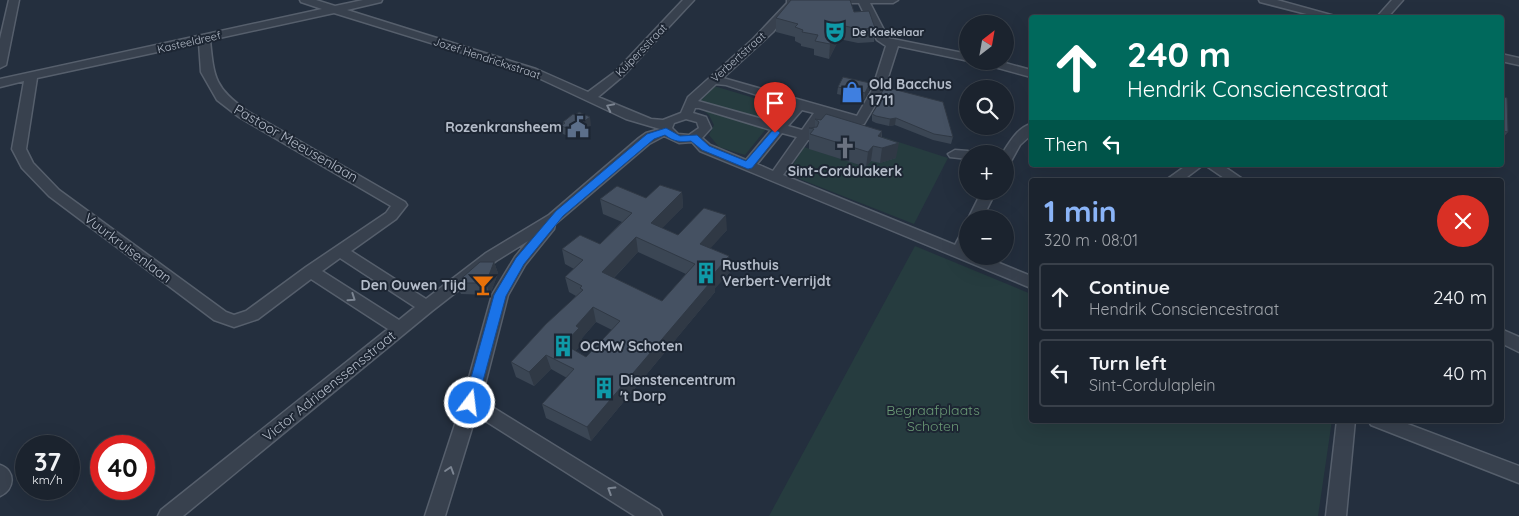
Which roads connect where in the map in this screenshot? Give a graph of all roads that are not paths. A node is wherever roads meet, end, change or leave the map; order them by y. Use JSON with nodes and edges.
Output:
{"nodes":[{"id":1,"x":14,"y":0,"type":"edge"},
{"id":2,"x":304,"y":0,"type":"edge"},
{"id":3,"x":377,"y":0,"type":"edge"},
{"id":4,"x":690,"y":0,"type":"edge"},
{"id":5,"x":792,"y":0,"type":"edge"},
{"id":6,"x":850,"y":0,"type":"edge"},
{"id":7,"x":863,"y":0,"type":"edge"},
{"id":8,"x":893,"y":0,"type":"edge"},
{"id":9,"x":1264,"y":0,"type":"edge"},
{"id":10,"x":1398,"y":0,"type":"edge"},
{"id":11,"x":335,"y":9,"type":"junction"},
{"id":12,"x":1325,"y":15,"type":"edge"},
{"id":13,"x":1384,"y":15,"type":"edge"},
{"id":14,"x":204,"y":39,"type":"junction"},
{"id":15,"x":892,"y":45,"type":"junction"},
{"id":16,"x":959,"y":56,"type":"edge"},
{"id":17,"x":1504,"y":58,"type":"edge"},
{"id":18,"x":1519,"y":62,"type":"edge"},
{"id":19,"x":0,"y":66,"type":"edge"},
{"id":20,"x":1014,"y":69,"type":"edge"},
{"id":21,"x":1029,"y":73,"type":"edge"},
{"id":22,"x":31,"y":77,"type":"junction"},
{"id":23,"x":713,"y":80,"type":"junction"},
{"id":24,"x":0,"y":83,"type":"edge"},
{"id":25,"x":590,"y":97,"type":"junction"},
{"id":26,"x":799,"y":105,"type":"junction"},
{"id":27,"x":688,"y":109,"type":"junction"},
{"id":28,"x":822,"y":112,"type":"junction"},
{"id":29,"x":666,"y":128,"type":"junction"},
{"id":30,"x":779,"y":128,"type":"junction"},
{"id":31,"x":1029,"y":130,"type":"edge"},
{"id":32,"x":808,"y":136,"type":"junction"},
{"id":33,"x":694,"y":138,"type":"junction"},
{"id":34,"x":1014,"y":145,"type":"edge"},
{"id":35,"x":748,"y":166,"type":"junction"},
{"id":36,"x":1193,"y":167,"type":"edge"},
{"id":37,"x":1218,"y":167,"type":"edge"},
{"id":38,"x":1234,"y":173,"type":"edge"},
{"id":39,"x":775,"y":177,"type":"junction"},
{"id":40,"x":1176,"y":178,"type":"edge"},
{"id":41,"x":400,"y":205,"type":"joint"},
{"id":42,"x":554,"y":218,"type":"junction"},
{"id":43,"x":340,"y":251,"type":"junction"},
{"id":44,"x":959,"y":252,"type":"edge"},
{"id":45,"x":491,"y":256,"type":"junction"},
{"id":46,"x":520,"y":261,"type":"junction"},
{"id":47,"x":990,"y":265,"type":"edge"},
{"id":48,"x":311,"y":271,"type":"junction"},
{"id":49,"x":1029,"y":281,"type":"edge"},
{"id":50,"x":426,"y":307,"type":"junction"},
{"id":51,"x":400,"y":328,"type":"junction"},
{"id":52,"x":1504,"y":337,"type":"edge"},
{"id":53,"x":1519,"y":345,"type":"edge"},
{"id":54,"x":470,"y":403,"type":"junction"},
{"id":55,"x":1346,"y":423,"type":"edge"},
{"id":56,"x":1385,"y":423,"type":"edge"},
{"id":57,"x":1519,"y":475,"type":"edge"},
{"id":58,"x":168,"y":516,"type":"edge"},
{"id":59,"x":435,"y":516,"type":"edge"},
{"id":60,"x":652,"y":516,"type":"edge"},
{"id":61,"x":1336,"y":516,"type":"edge"}],
"edges":[{"from":1,"to":19,"type":"street"},
{"from":2,"to":11,"type":"street","name":"Jozef Hendrickxstraat"},
{"from":3,"to":11,"type":"street","name":"Kasteeldreef"},
{"from":4,"to":25,"type":"street","name":"Kuipersstraat"},
{"from":5,"to":23,"type":"street","name":"Verbertstraat"},
{"from":6,"to":7,"type":"street"},
{"from":7,"to":8,"type":"street"},
{"from":7,"to":15,"type":"street"},
{"from":9,"to":12,"type":"street"},
{"from":10,"to":13,"type":"street"},
{"from":11,"to":14,"type":"street","name":"Kasteeldreef"},
{"from":11,"to":25,"type":"street","name":"Jozef Hendrickxstraat"},
{"from":14,"to":22,"type":"street","name":"Kasteeldreef"},
{"from":14,"to":41,"type":"street","name":"Pastoor Meeusenlaan"},
{"from":15,"to":16,"type":"street"},
{"from":15,"to":28,"type":"street"},
{"from":17,"to":18,"type":"street"},
{"from":20,"to":21,"type":"street"},
{"from":22,"to":24,"type":"street","name":"Kasteeldreef"},
{"from":22,"to":48,"type":"street","name":"Vuurkruisenlaan"},
{"from":23,"to":26,"type":"street"},
{"from":23,"to":27,"type":"street","name":"Verbertstraat"},
{"from":29,"to":25,"type":"street","name":"Jozef Hendrickxstraat","one_way":true},
{"from":26,"to":28,"type":"street"},
{"from":26,"to":30,"type":"street"},
{"from":27,"to":29,"type":"street","name":"Verbertstraat"},
{"from":27,"to":30,"type":"street"},
{"from":27,"to":33,"type":"street"},
{"from":28,"to":32,"type":"street"},
{"from":29,"to":33,"type":"street"},
{"from":29,"to":42,"type":"street","name":"Verbertstraat"},
{"from":30,"to":32,"type":"street"},
{"from":30,"to":35,"type":"street"},
{"from":31,"to":34,"type":"street"},
{"from":32,"to":39,"type":"street"},
{"from":33,"to":35,"type":"street"},
{"from":35,"to":39,"type":"street"},
{"from":36,"to":40,"type":"street"},
{"from":37,"to":38,"type":"street"},
{"from":39,"to":44,"type":"street"},
{"from":41,"to":43,"type":"street","name":"Vuurkruisenlaan"},
{"from":42,"to":45,"type":"street","name":"Verbertstraat"},
{"from":42,"to":46,"type":"street","name":"Verbertstraat"},
{"from":43,"to":48,"type":"street","name":"Vuurkruisenlaan"},
{"from":43,"to":50,"type":"street"},
{"from":45,"to":46,"type":"street"},
{"from":45,"to":50,"type":"street","name":"Victor Adriaenssensstraat"},
{"from":46,"to":54,"type":"street","name":"Verbertstraat"},
{"from":47,"to":49,"type":"street"},
{"from":48,"to":51,"type":"street","one_way":true},
{"from":50,"to":51,"type":"street","name":"Victor Adriaenssensstraat"},
{"from":51,"to":58,"type":"street","name":"Victor Adriaenssensstraat"},
{"from":52,"to":53,"type":"street"},
{"from":59,"to":54,"type":"street","name":"Verbertstraat","one_way":true},
{"from":60,"to":54,"type":"street","one_way":true},
{"from":55,"to":61,"type":"street"},
{"from":56,"to":57,"type":"street"}]}
